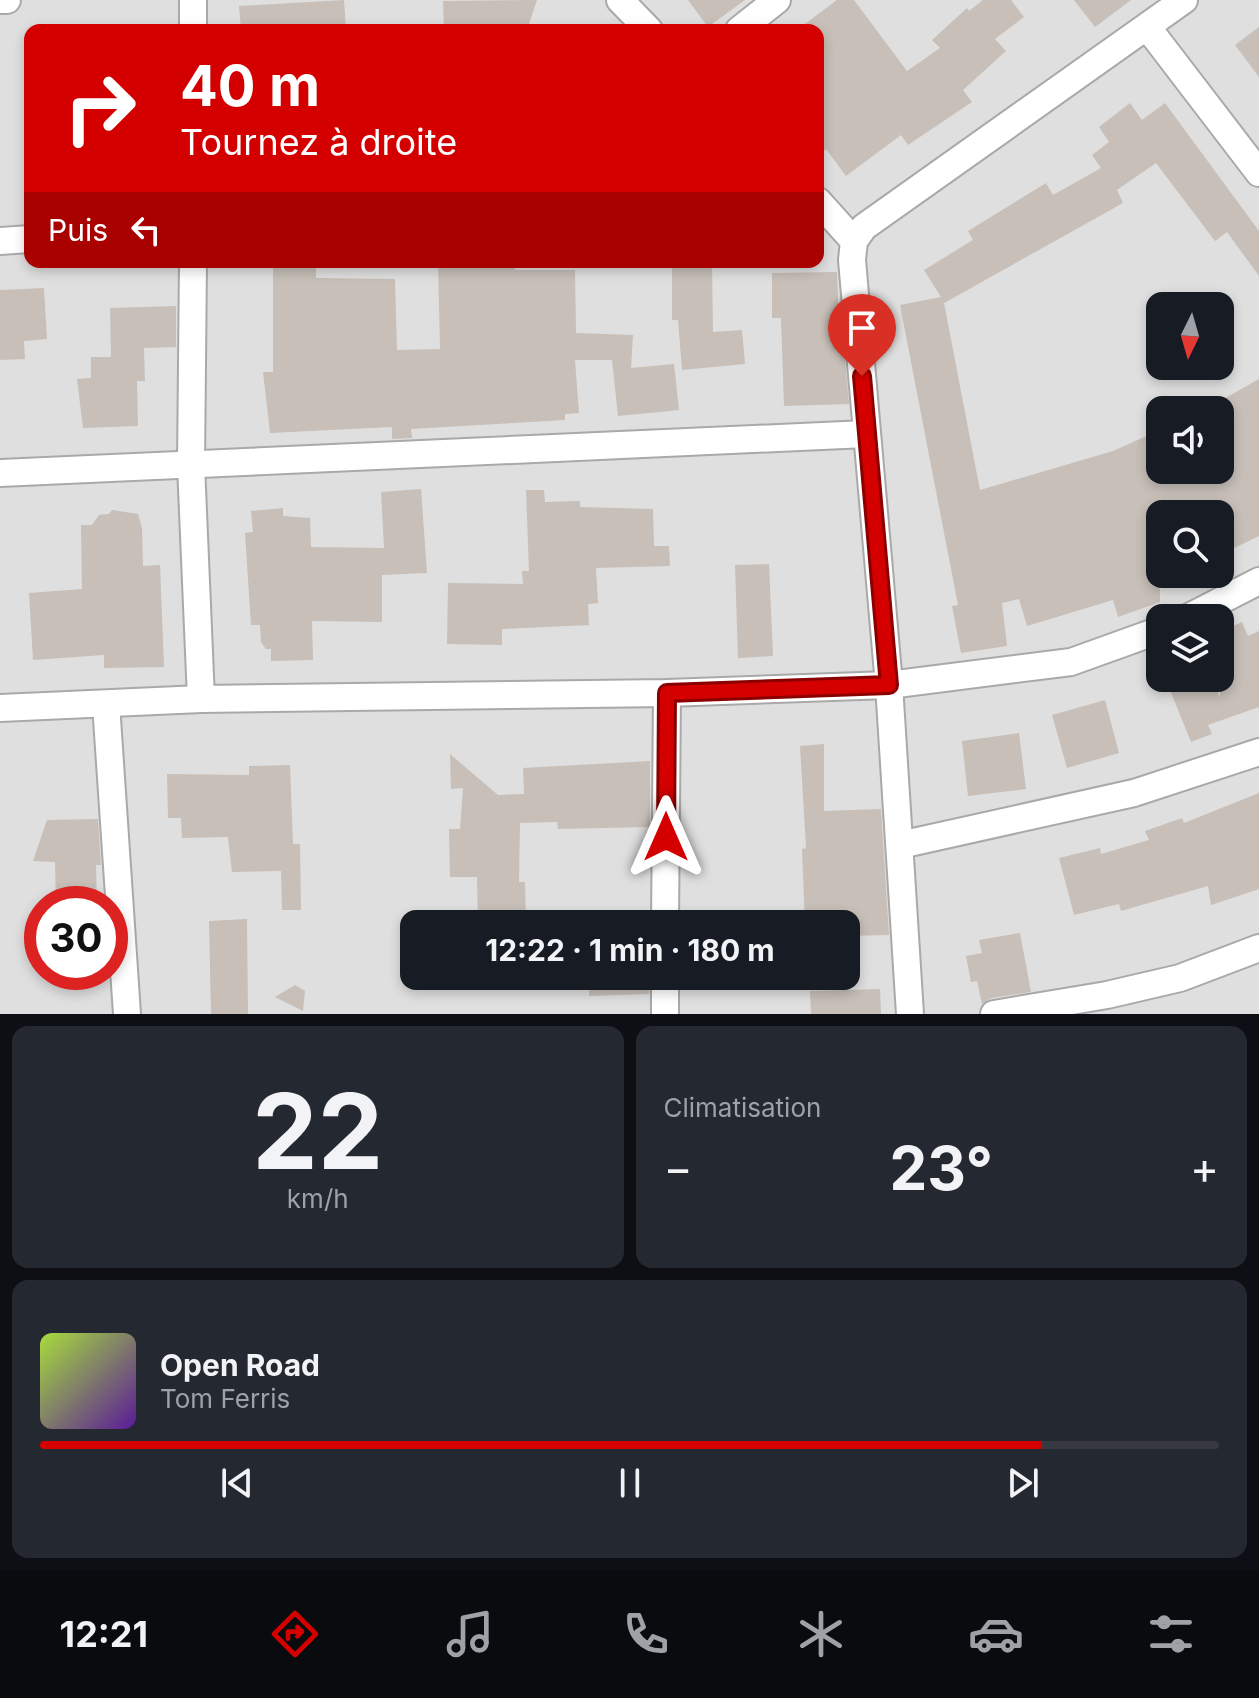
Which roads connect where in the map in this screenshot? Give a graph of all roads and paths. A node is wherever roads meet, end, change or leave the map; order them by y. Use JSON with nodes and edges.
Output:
{"nodes":[{"id":1,"x":0,"y":0,"type":"edge"},
{"id":2,"x":7,"y":0,"type":"edge"},
{"id":3,"x":193,"y":0,"type":"edge"},
{"id":4,"x":620,"y":0,"type":"edge"},
{"id":5,"x":777,"y":0,"type":"edge"},
{"id":6,"x":1184,"y":0,"type":"edge"},
{"id":7,"x":193,"y":24,"type":"edge"},
{"id":8,"x":643,"y":24,"type":"edge"},
{"id":9,"x":747,"y":24,"type":"edge"},
{"id":10,"x":1148,"y":28,"type":"junction"},
{"id":11,"x":1255,"y":160,"type":"edge"},
{"id":12,"x":824,"y":210,"type":"edge"},
{"id":13,"x":24,"y":239,"type":"edge"},
{"id":14,"x":0,"y":241,"type":"edge"},
{"id":15,"x":854,"y":241,"type":"junction"},
{"id":16,"x":193,"y":268,"type":"edge"},
{"id":17,"x":866,"y":434,"type":"junction"},
{"id":18,"x":191,"y":465,"type":"junction"},
{"id":19,"x":0,"y":473,"type":"edge"},
{"id":20,"x":1259,"y":581,"type":"edge"},
{"id":21,"x":1214,"y":604,"type":"edge"},
{"id":22,"x":1146,"y":635,"type":"edge"},
{"id":23,"x":889,"y":685,"type":"junction"},
{"id":24,"x":667,"y":693,"type":"junction"},
{"id":25,"x":201,"y":699,"type":"junction"},
{"id":26,"x":106,"y":704,"type":"junction"},
{"id":27,"x":0,"y":708,"type":"edge"},
{"id":28,"x":1259,"y":752,"type":"edge"},
{"id":29,"x":900,"y":845,"type":"junction"},
{"id":30,"x":665,"y":910,"type":"edge"},
{"id":31,"x":1259,"y":948,"type":"edge"},
{"id":32,"x":665,"y":990,"type":"edge"},
{"id":33,"x":127,"y":1014,"type":"edge"},
{"id":34,"x":665,"y":1014,"type":"edge"},
{"id":35,"x":910,"y":1014,"type":"edge"},
{"id":36,"x":994,"y":1014,"type":"edge"}],
"edges":[{"from":1,"to":2,"type":"street"},
{"from":3,"to":7,"type":"street"},
{"from":4,"to":8,"type":"street"},
{"from":5,"to":9,"type":"street"},
{"from":6,"to":10,"type":"street"},
{"from":10,"to":11,"type":"street"},
{"from":10,"to":15,"type":"street"},
{"from":12,"to":15,"type":"street"},
{"from":13,"to":14,"type":"street"},
{"from":15,"to":17,"type":"street"},
{"from":16,"to":18,"type":"street"},
{"from":17,"to":18,"type":"street"},
{"from":17,"to":23,"type":"street"},
{"from":18,"to":19,"type":"street"},
{"from":18,"to":25,"type":"street"},
{"from":20,"to":21,"type":"street"},
{"from":22,"to":23,"type":"street"},
{"from":23,"to":24,"type":"street"},
{"from":23,"to":29,"type":"street"},
{"from":24,"to":25,"type":"street"},
{"from":24,"to":30,"type":"street"},
{"from":25,"to":26,"type":"street"},
{"from":26,"to":27,"type":"street"},
{"from":26,"to":33,"type":"street"},
{"from":28,"to":29,"type":"street"},
{"from":29,"to":35,"type":"street"},
{"from":31,"to":36,"type":"street"},
{"from":32,"to":34,"type":"street"}]}
